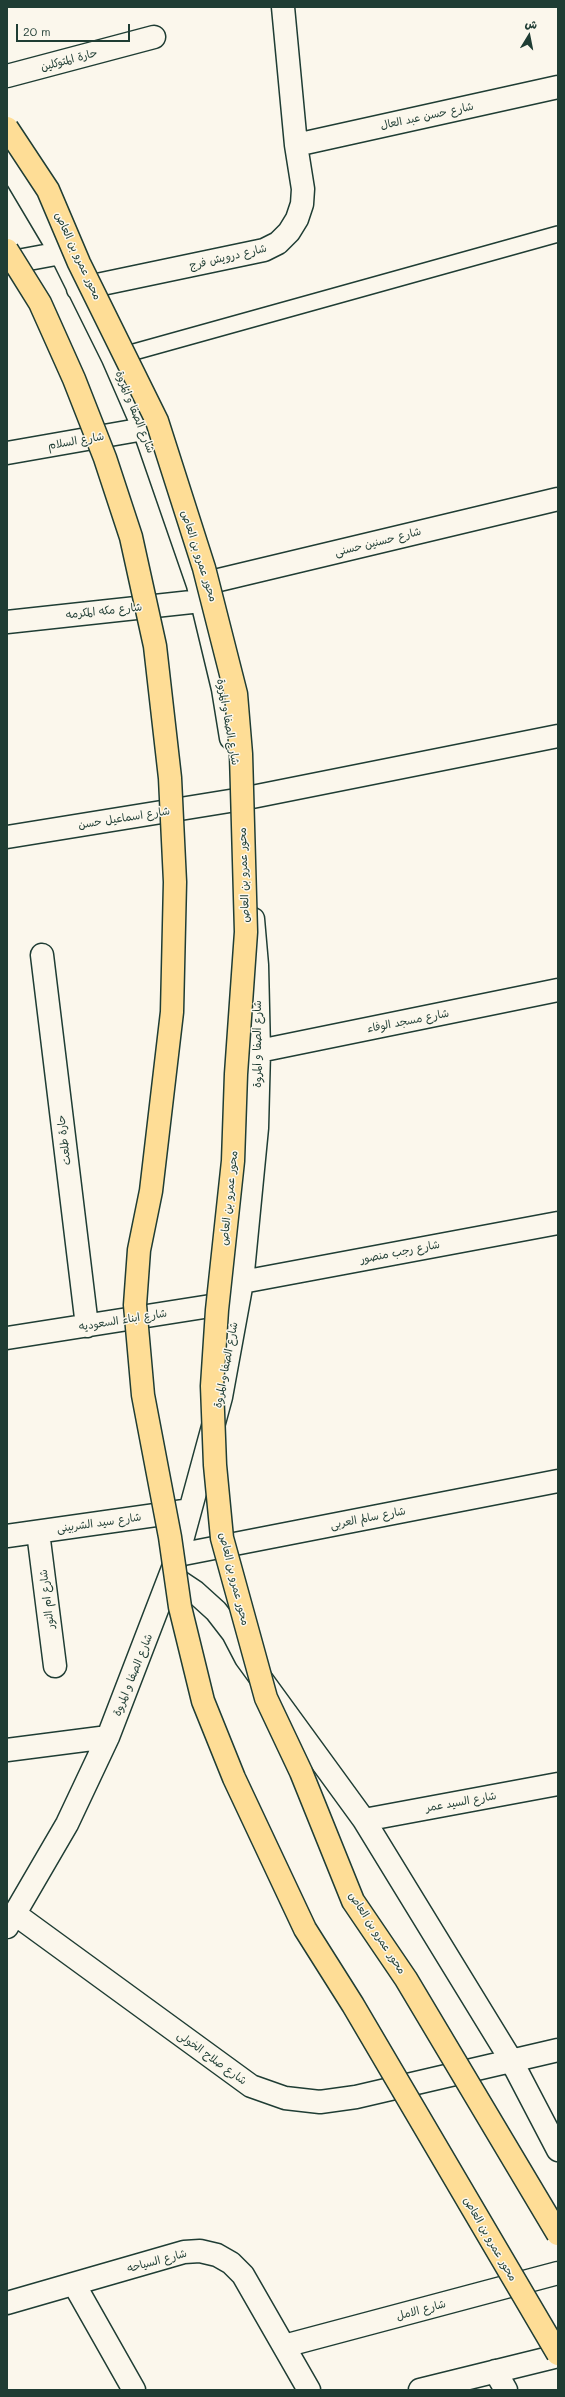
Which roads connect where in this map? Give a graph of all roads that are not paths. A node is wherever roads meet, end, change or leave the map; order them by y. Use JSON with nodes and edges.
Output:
{"nodes":[{"id":1,"x":282,"y":7,"type":"edge"},
{"id":2,"x":154,"y":37,"type":"dead end"},
{"id":3,"x":7,"y":76,"type":"edge"},
{"id":4,"x":558,"y":87,"type":"edge"},
{"id":5,"x":7,"y":128,"type":"edge"},
{"id":6,"x":296,"y":145,"type":"junction"},
{"id":7,"x":7,"y":162,"type":"edge"},
{"id":8,"x":558,"y":234,"type":"edge"},
{"id":9,"x":7,"y":250,"type":"edge"},
{"id":10,"x":61,"y":253,"type":"junction"},
{"id":11,"x":7,"y":263,"type":"edge"},
{"id":12,"x":78,"y":289,"type":"junction"},
{"id":13,"x":113,"y":358,"type":"junction"},
{"id":14,"x":144,"y":430,"type":"junction"},
{"id":15,"x":7,"y":453,"type":"edge"},
{"id":16,"x":558,"y":499,"type":"edge"},
{"id":17,"x":199,"y":593,"type":"junction"},
{"id":18,"x":7,"y":622,"type":"edge"},
{"id":19,"x":558,"y":736,"type":"edge"},
{"id":20,"x":242,"y":799,"type":"junction"},
{"id":21,"x":7,"y":837,"type":"edge"},
{"id":22,"x":42,"y":955,"type":"dead end"},
{"id":23,"x":558,"y":990,"type":"edge"},
{"id":24,"x":259,"y":1051,"type":"junction"},
{"id":25,"x":558,"y":1222,"type":"edge"},
{"id":26,"x":240,"y":1292,"type":"junction"},
{"id":27,"x":87,"y":1326,"type":"junction"},
{"id":28,"x":7,"y":1338,"type":"edge"},
{"id":29,"x":558,"y":1481,"type":"edge"},
{"id":30,"x":191,"y":1510,"type":"junction"},
{"id":31,"x":38,"y":1532,"type":"junction"},
{"id":32,"x":7,"y":1536,"type":"edge"},
{"id":33,"x":178,"y":1555,"type":"junction"},
{"id":34,"x":171,"y":1576,"type":"junction"},
{"id":35,"x":55,"y":1666,"type":"dead end"},
{"id":36,"x":108,"y":1737,"type":"junction"},
{"id":37,"x":7,"y":1750,"type":"edge"},
{"id":38,"x":558,"y":1784,"type":"edge"},
{"id":39,"x":364,"y":1820,"type":"junction"},
{"id":40,"x":11,"y":1920,"type":"edge"},
{"id":41,"x":558,"y":2050,"type":"edge"},
{"id":42,"x":511,"y":2060,"type":"junction"},
{"id":43,"x":558,"y":2150,"type":"edge"},
{"id":44,"x":558,"y":2234,"type":"edge"},
{"id":45,"x":558,"y":2273,"type":"edge"},
{"id":46,"x":74,"y":2284,"type":"junction"},
{"id":47,"x":7,"y":2304,"type":"edge"},
{"id":48,"x":284,"y":2346,"type":"junction"},
{"id":49,"x":558,"y":2355,"type":"edge"},
{"id":50,"x":495,"y":2371,"type":"junction"},
{"id":51,"x":134,"y":2390,"type":"edge"},
{"id":52,"x":309,"y":2390,"type":"edge"},
{"id":53,"x":420,"y":2390,"type":"edge"},
{"id":54,"x":506,"y":2390,"type":"edge"}],
"edges":[{"from":1,"to":6,"type":"street","name":"شارع درويش فرج"},
{"from":2,"to":3,"type":"street","name":"حارة المتوكلين"},
{"from":4,"to":6,"type":"street","name":"شارع حسن عبد العال"},
{"from":5,"to":44,"type":"main road","name":"محور عمرو بن العاص","bridge":true},
{"from":6,"to":12,"type":"street","name":"شارع درويش فرج"},
{"from":7,"to":10,"type":"street","name":"شارع الصفا و المروة"},
{"from":8,"to":13,"type":"lane"},
{"from":9,"to":49,"type":"main road","name":"محور عمرو بن العاص","bridge":true},
{"from":10,"to":11,"type":"street"},
{"from":10,"to":12,"type":"street","name":"شارع الصفا و المروة"},
{"from":12,"to":13,"type":"street","name":"شارع الصفا و المروة"},
{"from":13,"to":14,"type":"street","name":"شارع الصفا و المروة"},
{"from":14,"to":15,"type":"street","name":"شارع السلام"},
{"from":14,"to":17,"type":"street","name":"شارع الصفا و المروة"},
{"from":16,"to":17,"type":"street","name":"شارع حسنين حسنى"},
{"from":17,"to":18,"type":"street","name":"شارع مكه المكرمه"},
{"from":17,"to":20,"type":"street","name":"شارع الصفا و المروة"},
{"from":19,"to":20,"type":"street","name":"شارع اسماعيل حسن"},
{"from":20,"to":21,"type":"street","name":"شارع اسماعيل حسن"},
{"from":20,"to":24,"type":"street","name":"شارع الصفا و المروة"},
{"from":22,"to":27,"type":"street","name":"حارة طلعت"},
{"from":23,"to":24,"type":"street","name":"شارع مسجد الوفاء"},
{"from":24,"to":26,"type":"street","name":"شارع الصفا و المروة"},
{"from":25,"to":26,"type":"street","name":"شارع رجب منصور"},
{"from":26,"to":27,"type":"street","name":"شارع ابناء السعوديه"},
{"from":26,"to":30,"type":"street","name":"شارع الصفا و المروة"},
{"from":27,"to":28,"type":"street","name":"شارع ابناء السعوديه"},
{"from":29,"to":33,"type":"street","name":"شارع سالم العربى"},
{"from":30,"to":31,"type":"street","name":"شارع سيد الشربينى"},
{"from":30,"to":33,"type":"street","name":"شارع الصفا و المروة"},
{"from":31,"to":32,"type":"street","name":"شارع سيد الشربينى"},
{"from":31,"to":35,"type":"street","name":"شارع ام النور"},
{"from":33,"to":34,"type":"street","name":"شارع الصفا و المروة"},
{"from":34,"to":36,"type":"street","name":"شارع الصفا و المروة"},
{"from":34,"to":39,"type":"street"},
{"from":36,"to":37,"type":"street"},
{"from":36,"to":40,"type":"street","name":"شارع الصفا و المروة"},
{"from":38,"to":39,"type":"street","name":"شارع السيد عمر"},
{"from":39,"to":42,"type":"street"},
{"from":40,"to":42,"type":"street","name":"شارع صلاح الخولى"},
{"from":41,"to":42,"type":"street","name":"شارع صلاح الخولى"},
{"from":42,"to":43,"type":"street"},
{"from":45,"to":48,"type":"street","name":"شارع الامل"},
{"from":46,"to":47,"type":"street","name":"شارع السياحه"},
{"from":46,"to":48,"type":"street","name":"شارع السياحه"},
{"from":46,"to":51,"type":"street"},
{"from":48,"to":52,"type":"street","name":"شارع السياحه"},
{"from":49,"to":50,"type":"street"},
{"from":50,"to":53,"type":"street"},
{"from":50,"to":54,"type":"street"}]}
